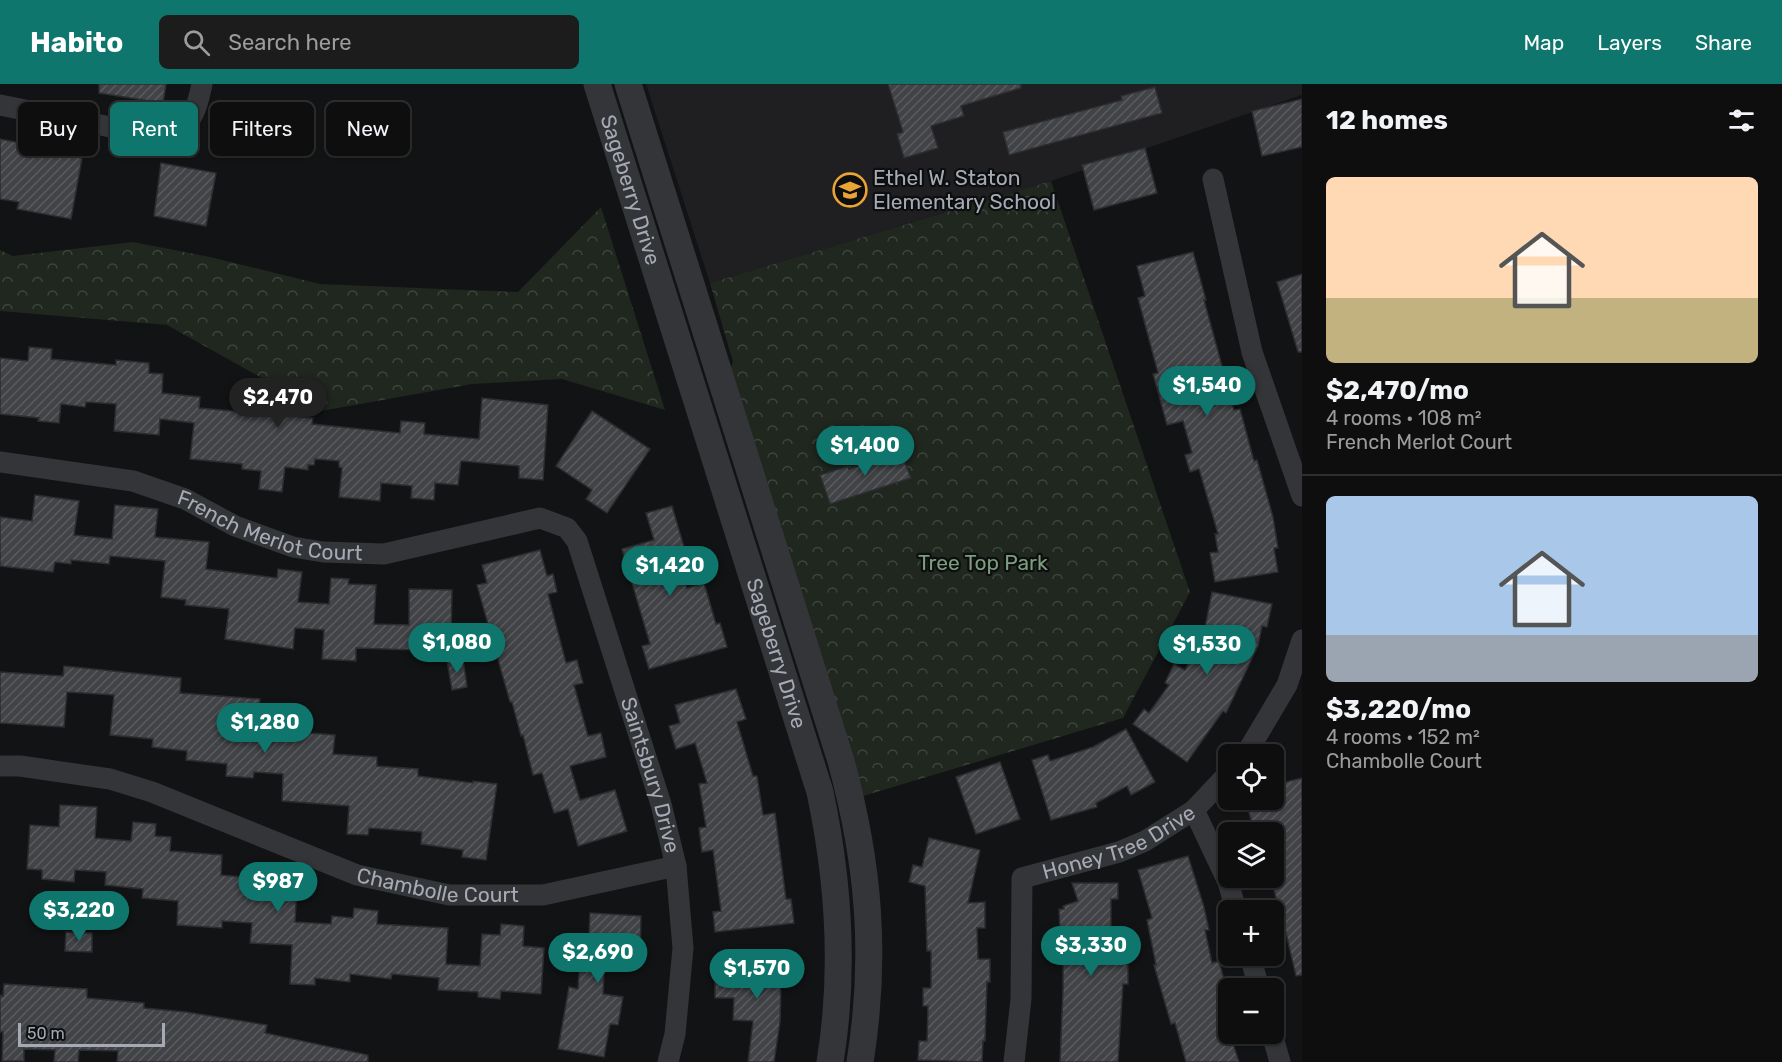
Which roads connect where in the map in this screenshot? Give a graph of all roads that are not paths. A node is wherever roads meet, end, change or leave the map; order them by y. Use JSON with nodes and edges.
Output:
{"nodes":[{"id":1,"x":201,"y":84,"type":"edge"},
{"id":2,"x":597,"y":84,"type":"edge"},
{"id":3,"x":628,"y":84,"type":"edge"},
{"id":4,"x":0,"y":105,"type":"edge"},
{"id":5,"x":1213,"y":179,"type":"dead end"},
{"id":6,"x":0,"y":462,"type":"edge"},
{"id":7,"x":1302,"y":496,"type":"edge"},
{"id":8,"x":540,"y":518,"type":"joint"},
{"id":9,"x":1302,"y":640,"type":"edge"},
{"id":10,"x":1252,"y":744,"type":"edge"},
{"id":11,"x":0,"y":766,"type":"edge"},
{"id":12,"x":1218,"y":785,"type":"edge"},
{"id":13,"x":1194,"y":810,"type":"junction"},
{"id":14,"x":675,"y":866,"type":"junction"},
{"id":15,"x":1233,"y":900,"type":"edge"},
{"id":16,"x":1275,"y":1044,"type":"edge"},
{"id":17,"x":668,"y":1062,"type":"edge"},
{"id":18,"x":830,"y":1062,"type":"edge"},
{"id":19,"x":860,"y":1062,"type":"edge"},
{"id":20,"x":1014,"y":1062,"type":"edge"},
{"id":21,"x":1280,"y":1062,"type":"edge"}],
"edges":[{"from":1,"to":4,"type":"street"},
{"from":2,"to":18,"type":"street","name":"Sageberry Drive"},
{"from":3,"to":19,"type":"street","name":"Sageberry Drive"},
{"from":5,"to":7,"type":"street"},
{"from":6,"to":8,"type":"street","name":"French Merlot Court"},
{"from":8,"to":14,"type":"street","name":"Saintsbury Drive"},
{"from":9,"to":10,"type":"street"},
{"from":11,"to":14,"type":"street","name":"Chambolle Court"},
{"from":12,"to":13,"type":"street","name":"Honey Tree Drive"},
{"from":13,"to":15,"type":"street"},
{"from":13,"to":20,"type":"street","name":"Honey Tree Drive"},
{"from":14,"to":17,"type":"street","name":"Saintsbury Drive"},
{"from":16,"to":21,"type":"street"}]}
